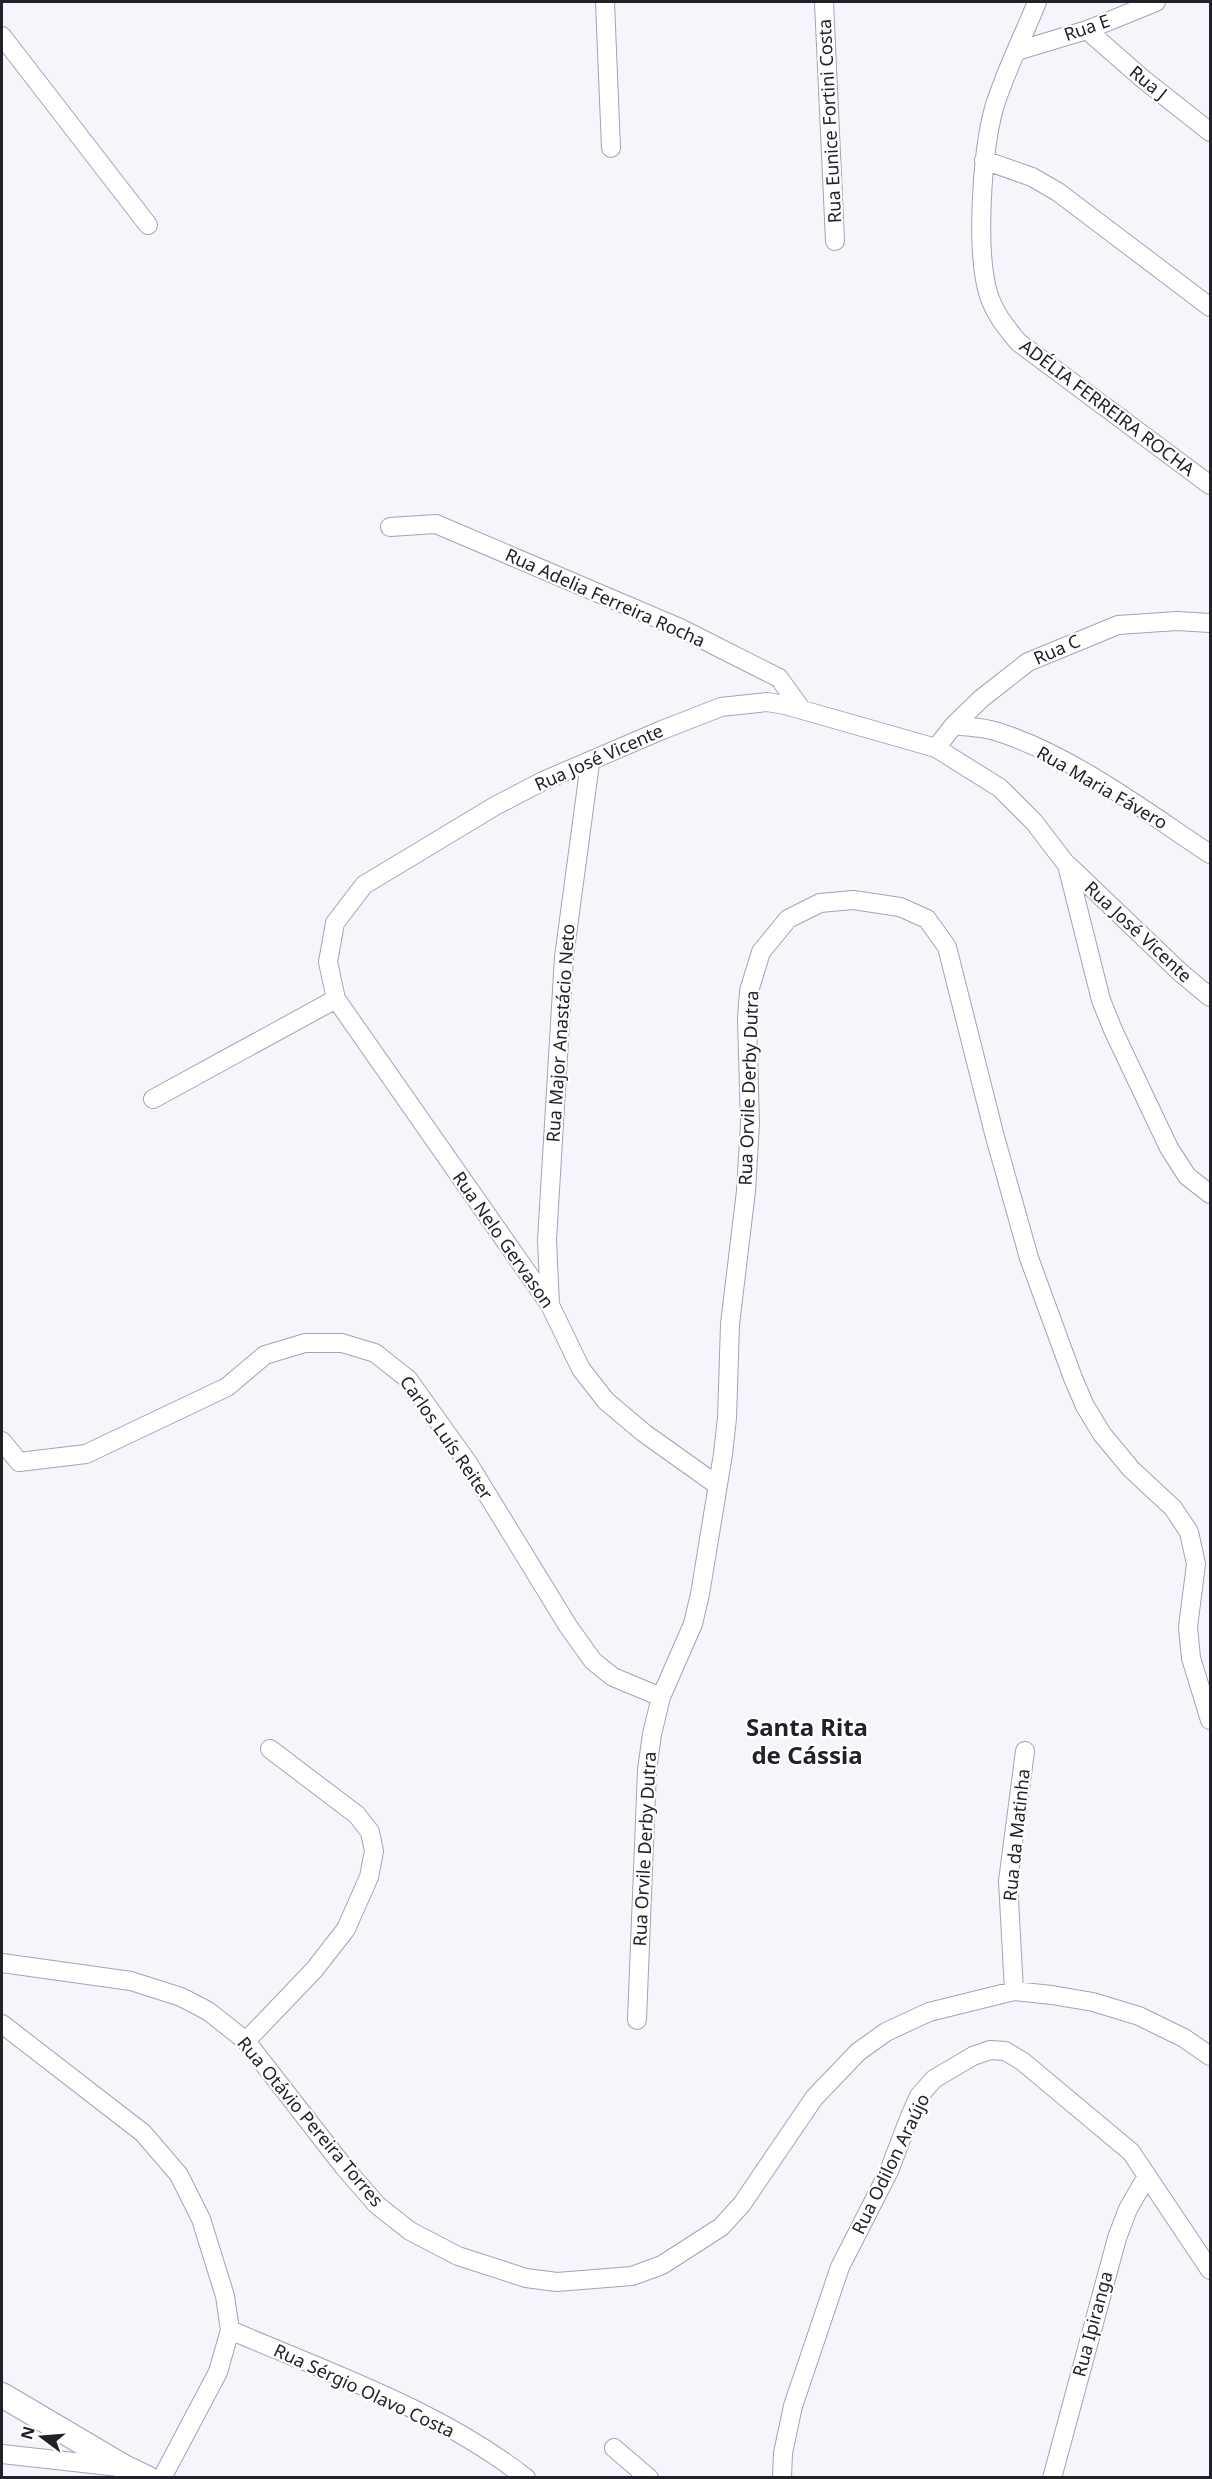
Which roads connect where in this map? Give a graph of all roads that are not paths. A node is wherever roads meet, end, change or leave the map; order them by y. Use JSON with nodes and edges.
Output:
{"nodes":[{"id":1,"x":605,"y":2,"type":"edge"},
{"id":2,"x":824,"y":2,"type":"edge"},
{"id":3,"x":1038,"y":2,"type":"edge"},
{"id":4,"x":1156,"y":2,"type":"edge"},
{"id":5,"x":1087,"y":30,"type":"junction"},
{"id":6,"x":2,"y":36,"type":"edge"},
{"id":7,"x":1017,"y":51,"type":"junction"},
{"id":8,"x":1210,"y":132,"type":"edge"},
{"id":9,"x":610,"y":148,"type":"dead end"},
{"id":10,"x":984,"y":160,"type":"junction"},
{"id":11,"x":148,"y":225,"type":"dead end"},
{"id":12,"x":835,"y":241,"type":"dead end"},
{"id":13,"x":1210,"y":307,"type":"edge"},
{"id":14,"x":1210,"y":485,"type":"edge"},
{"id":15,"x":390,"y":527,"type":"dead end"},
{"id":16,"x":1210,"y":623,"type":"edge"},
{"id":17,"x":802,"y":710,"type":"junction"},
{"id":18,"x":954,"y":725,"type":"junction"},
{"id":19,"x":936,"y":748,"type":"junction"},
{"id":20,"x":590,"y":763,"type":"junction"},
{"id":21,"x":1210,"y":854,"type":"edge"},
{"id":22,"x":1067,"y":865,"type":"junction"},
{"id":23,"x":328,"y":962,"type":"joint"},
{"id":24,"x":1210,"y":998,"type":"edge"},
{"id":25,"x":336,"y":999,"type":"junction"},
{"id":26,"x":153,"y":1100,"type":"dead end"},
{"id":27,"x":1210,"y":1194,"type":"edge"},
{"id":28,"x":550,"y":1305,"type":"junction"},
{"id":29,"x":2,"y":1442,"type":"edge"},
{"id":30,"x":717,"y":1485,"type":"junction"},
{"id":31,"x":662,"y":1697,"type":"junction"},
{"id":32,"x":1210,"y":1720,"type":"edge"},
{"id":33,"x":270,"y":1749,"type":"dead end"},
{"id":34,"x":1025,"y":1751,"type":"dead end"},
{"id":35,"x":2,"y":1964,"type":"edge"},
{"id":36,"x":1014,"y":1991,"type":"junction"},
{"id":37,"x":637,"y":2020,"type":"dead end"},
{"id":38,"x":2,"y":2024,"type":"edge"},
{"id":39,"x":246,"y":2041,"type":"junction"},
{"id":40,"x":1210,"y":2056,"type":"edge"},
{"id":41,"x":1147,"y":2176,"type":"junction"},
{"id":42,"x":1210,"y":2270,"type":"edge"},
{"id":43,"x":230,"y":2330,"type":"junction"},
{"id":44,"x":2,"y":2394,"type":"edge"},
{"id":45,"x":614,"y":2448,"type":"dead end"},
{"id":46,"x":2,"y":2454,"type":"edge"},
{"id":47,"x":124,"y":2467,"type":"junction"},
{"id":48,"x":147,"y":2478,"type":"edge"},
{"id":49,"x":162,"y":2478,"type":"edge"},
{"id":50,"x":526,"y":2478,"type":"edge"},
{"id":51,"x":649,"y":2478,"type":"edge"},
{"id":52,"x":782,"y":2478,"type":"edge"},
{"id":53,"x":1052,"y":2478,"type":"edge"}],
"edges":[{"from":1,"to":9,"type":"street"},
{"from":2,"to":12,"type":"street","name":"Rua Eunice Fortini Costa"},
{"from":3,"to":7,"type":"street","name":"ADÉLIA FERREIRA ROCHA"},
{"from":4,"to":5,"type":"street","name":"Rua E"},
{"from":5,"to":7,"type":"street","name":"Rua E"},
{"from":5,"to":8,"type":"street","name":"Rua J"},
{"from":6,"to":11,"type":"street"},
{"from":7,"to":10,"type":"street","name":"ADÉLIA FERREIRA ROCHA"},
{"from":10,"to":13,"type":"street"},
{"from":10,"to":14,"type":"street","name":"ADÉLIA FERREIRA ROCHA"},
{"from":15,"to":17,"type":"street","name":"Rua Adelia Ferreira Rocha"},
{"from":16,"to":18,"type":"street","name":"Rua C"},
{"from":17,"to":19,"type":"street","name":"Rua José Vicente"},
{"from":17,"to":20,"type":"street","name":"Rua José Vicente"},
{"from":18,"to":19,"type":"street","name":"Rua C"},
{"from":18,"to":21,"type":"street","name":"Rua Maria Fávero"},
{"from":19,"to":22,"type":"street","name":"Rua José Vicente"},
{"from":20,"to":23,"type":"street","name":"Rua José Vicente"},
{"from":20,"to":28,"type":"street","name":"Rua Major Anastácio Neto"},
{"from":22,"to":24,"type":"street","name":"Rua José Vicente"},
{"from":22,"to":27,"type":"street"},
{"from":23,"to":25,"type":"street","name":"Rua Nelo Gervason"},
{"from":25,"to":26,"type":"street"},
{"from":25,"to":28,"type":"street","name":"Rua Nelo Gervason"},
{"from":28,"to":30,"type":"street","name":"Rua Nelo Gervason"},
{"from":29,"to":31,"type":"street","name":"Carlos Luís Reiter"},
{"from":30,"to":31,"type":"street","name":"Rua Orvile Derby Dutra"},
{"from":30,"to":32,"type":"street","name":"Rua Orvile Derby Dutra"},
{"from":31,"to":37,"type":"street","name":"Rua Orvile Derby Dutra"},
{"from":33,"to":39,"type":"street"},
{"from":34,"to":36,"type":"street","name":"Rua da Matinha"},
{"from":35,"to":39,"type":"street","name":"Rua Otávio Pereira Torres"},
{"from":36,"to":39,"type":"street","name":"Rua Otávio Pereira Torres"},
{"from":36,"to":40,"type":"street","name":"Rua Otávio Pereira Torres"},
{"from":38,"to":43,"type":"street"},
{"from":41,"to":42,"type":"street","name":"Rua Odilon Araújo"},
{"from":41,"to":52,"type":"street","name":"Rua Odilon Araújo"},
{"from":41,"to":53,"type":"street","name":"Rua Ipiranga"},
{"from":43,"to":49,"type":"street"},
{"from":43,"to":50,"type":"street","name":"Rua Sérgio Olavo Costa"},
{"from":44,"to":47,"type":"main road"},
{"from":45,"to":51,"type":"street"},
{"from":46,"to":47,"type":"street"},
{"from":47,"to":48,"type":"main road"}]}
